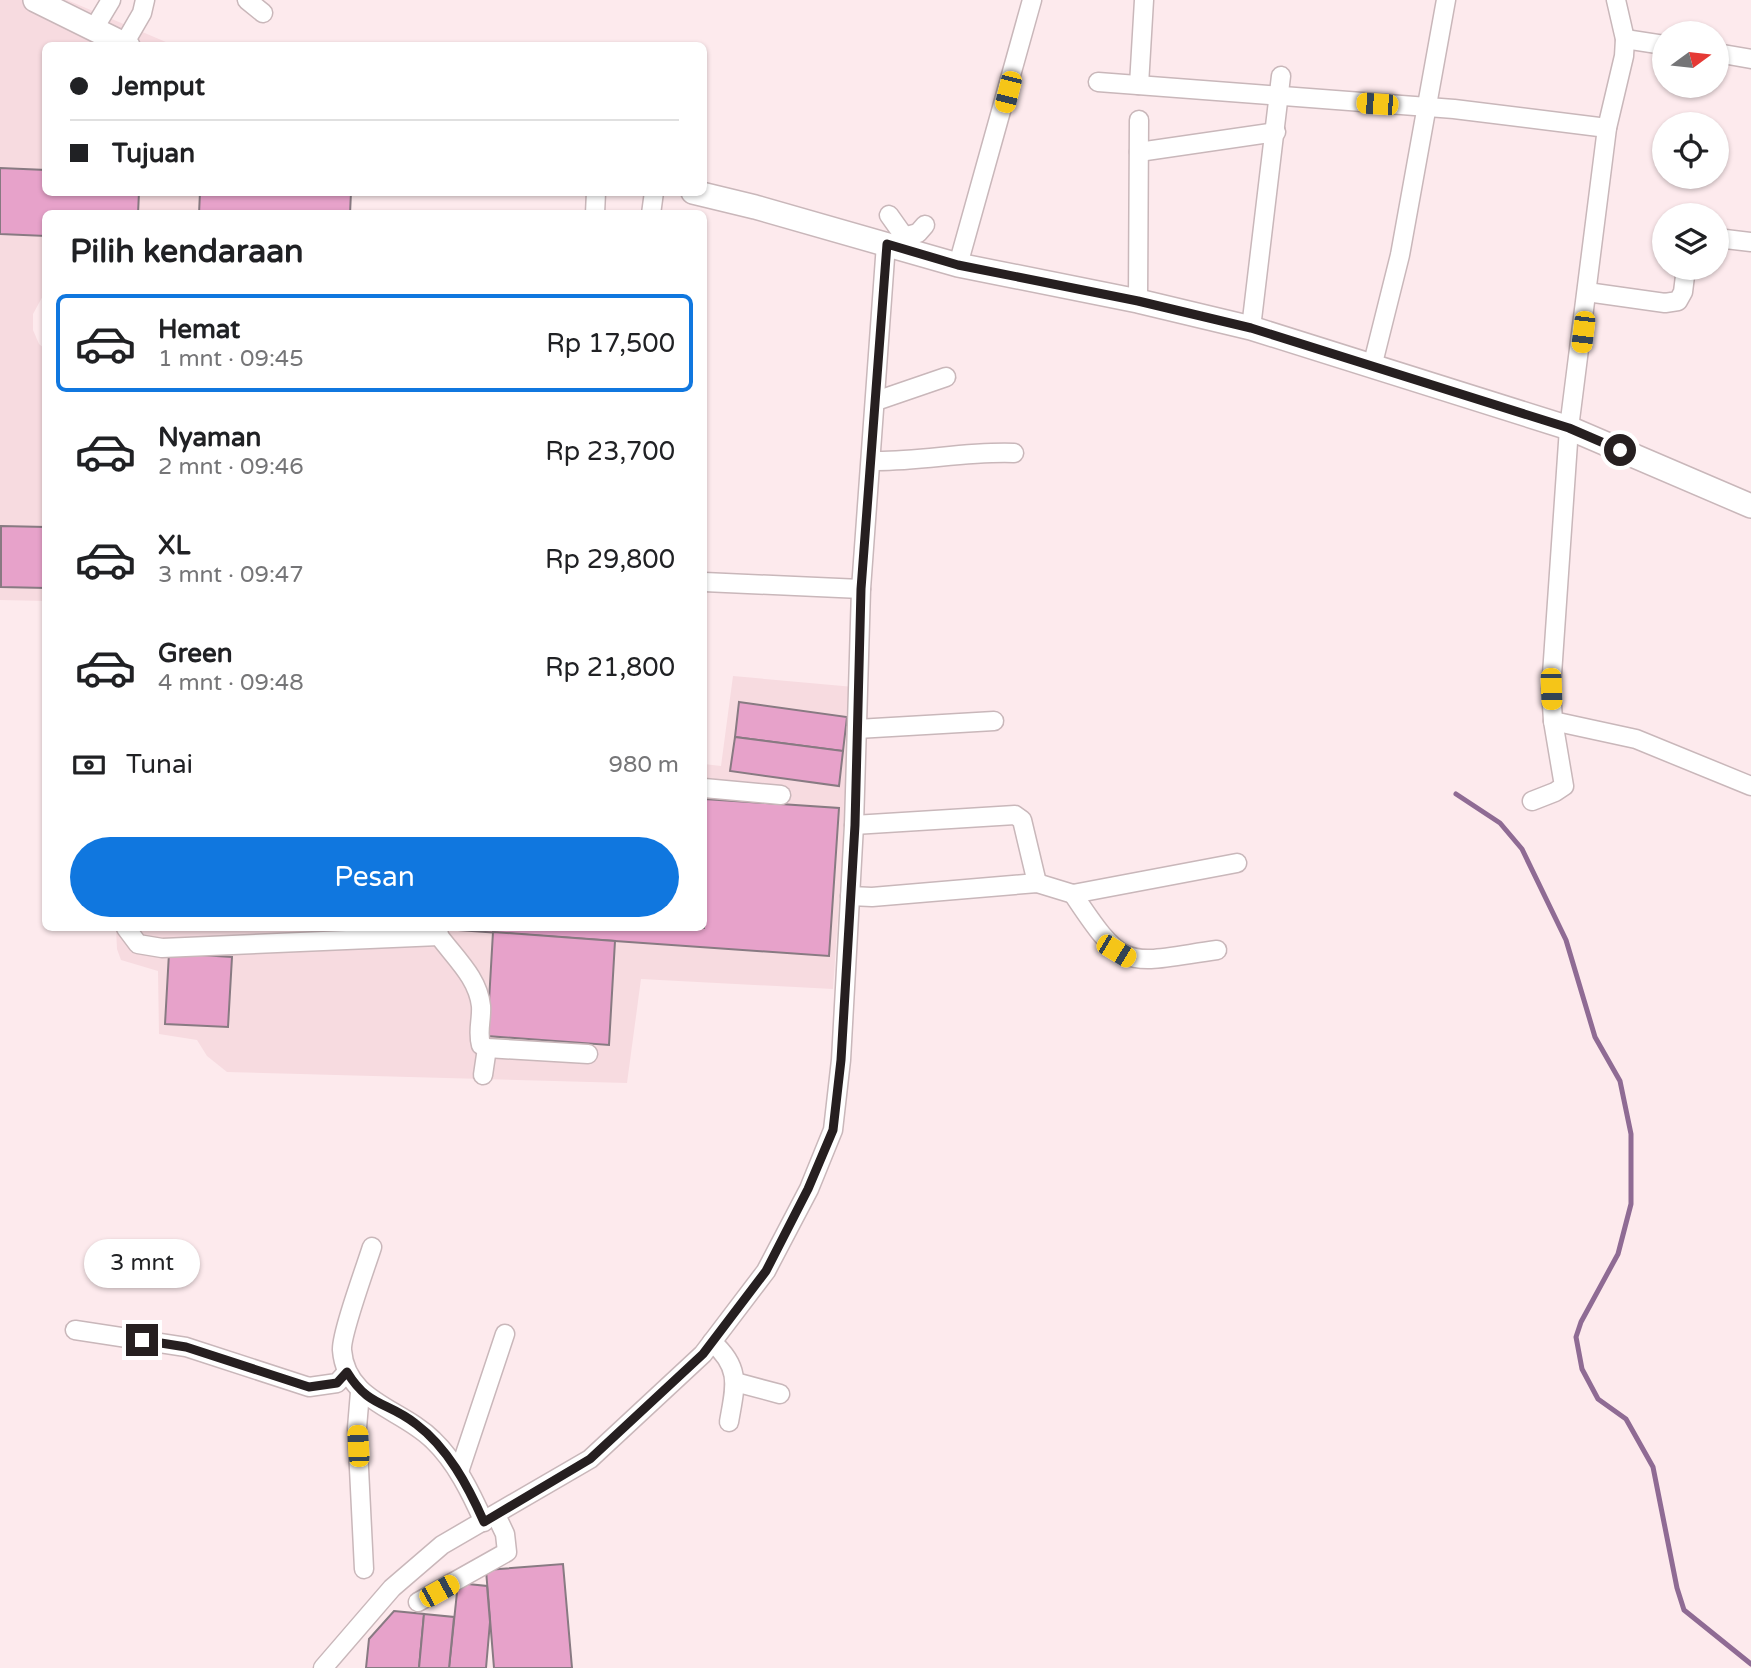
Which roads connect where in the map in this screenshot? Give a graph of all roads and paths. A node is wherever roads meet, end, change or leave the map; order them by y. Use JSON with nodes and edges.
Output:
{"nodes":[{"id":1,"x":35,"y":0,"type":"edge"},
{"id":2,"x":111,"y":0,"type":"edge"},
{"id":3,"x":145,"y":0,"type":"edge"},
{"id":4,"x":247,"y":0,"type":"edge"},
{"id":5,"x":1032,"y":0,"type":"edge"},
{"id":6,"x":1144,"y":0,"type":"edge"},
{"id":7,"x":1446,"y":0,"type":"edge"},
{"id":8,"x":1616,"y":0,"type":"edge"},
{"id":9,"x":263,"y":13,"type":"dead end"},
{"id":10,"x":93,"y":30,"type":"junction"},
{"id":11,"x":1625,"y":39,"type":"junction"},
{"id":12,"x":119,"y":42,"type":"edge"},
{"id":13,"x":128,"y":42,"type":"edge"},
{"id":14,"x":1652,"y":43,"type":"edge"},
{"id":15,"x":1729,"y":55,"type":"edge"},
{"id":16,"x":1751,"y":59,"type":"edge"},
{"id":17,"x":1281,"y":76,"type":"dead end"},
{"id":18,"x":1098,"y":82,"type":"dead end"},
{"id":19,"x":1139,"y":85,"type":"junction"},
{"id":20,"x":1280,"y":98,"type":"junction"},
{"id":21,"x":1425,"y":107,"type":"junction"},
{"id":22,"x":1139,"y":120,"type":"dead end"},
{"id":23,"x":1607,"y":128,"type":"junction"},
{"id":24,"x":1276,"y":132,"type":"junction"},
{"id":25,"x":1139,"y":152,"type":"junction"},
{"id":26,"x":707,"y":195,"type":"edge"},
{"id":27,"x":889,"y":215,"type":"dead end"},
{"id":28,"x":926,"y":225,"type":"dead end"},
{"id":29,"x":1729,"y":239,"type":"edge"},
{"id":30,"x":1751,"y":242,"type":"edge"},
{"id":31,"x":900,"y":243,"type":"junction"},
{"id":32,"x":958,"y":265,"type":"junction"},
{"id":33,"x":1684,"y":280,"type":"edge"},
{"id":34,"x":1587,"y":292,"type":"junction"},
{"id":35,"x":1138,"y":301,"type":"junction"},
{"id":36,"x":1251,"y":328,"type":"junction"},
{"id":37,"x":1372,"y":367,"type":"junction"},
{"id":38,"x":946,"y":377,"type":"dead end"},
{"id":39,"x":876,"y":401,"type":"junction"},
{"id":40,"x":1569,"y":428,"type":"junction"},
{"id":41,"x":1014,"y":453,"type":"dead end"},
{"id":42,"x":872,"y":461,"type":"junction"},
{"id":43,"x":1751,"y":506,"type":"edge"},
{"id":44,"x":707,"y":582,"type":"edge"},
{"id":45,"x":861,"y":589,"type":"junction"},
{"id":46,"x":994,"y":721,"type":"dead end"},
{"id":47,"x":1553,"y":721,"type":"junction"},
{"id":48,"x":857,"y":729,"type":"junction"},
{"id":49,"x":1751,"y":786,"type":"edge"},
{"id":50,"x":707,"y":788,"type":"edge"},
{"id":51,"x":781,"y":795,"type":"dead end"},
{"id":52,"x":1532,"y":801,"type":"dead end"},
{"id":53,"x":855,"y":825,"type":"junction"},
{"id":54,"x":1237,"y":863,"type":"dead end"},
{"id":55,"x":1037,"y":883,"type":"junction"},
{"id":56,"x":1073,"y":894,"type":"junction"},
{"id":57,"x":850,"y":896,"type":"junction"},
{"id":58,"x":129,"y":931,"type":"edge"},
{"id":59,"x":439,"y":932,"type":"edge"},
{"id":60,"x":1217,"y":950,"type":"dead end"},
{"id":61,"x":487,"y":1048,"type":"junction"},
{"id":62,"x":588,"y":1055,"type":"dead end"},
{"id":63,"x":483,"y":1075,"type":"dead end"},
{"id":64,"x":372,"y":1247,"type":"dead end"},
{"id":65,"x":75,"y":1330,"type":"dead end"},
{"id":66,"x":505,"y":1334,"type":"dead end"},
{"id":67,"x":712,"y":1342,"type":"junction"},
{"id":68,"x":347,"y":1372,"type":"junction"},
{"id":69,"x":736,"y":1382,"type":"junction"},
{"id":70,"x":359,"y":1392,"type":"junction"},
{"id":71,"x":780,"y":1394,"type":"dead end"},
{"id":72,"x":729,"y":1422,"type":"dead end"},
{"id":73,"x":459,"y":1472,"type":"junction"},
{"id":74,"x":490,"y":1519,"type":"junction"},
{"id":75,"x":364,"y":1569,"type":"dead end"},
{"id":76,"x":418,"y":1602,"type":"dead end"},
{"id":77,"x":323,"y":1668,"type":"edge"}],
"edges":[{"from":1,"to":10,"type":"main road"},
{"from":2,"to":10,"type":"street"},
{"from":3,"to":13,"type":"street"},
{"from":4,"to":9,"type":"street"},
{"from":5,"to":32,"type":"street"},
{"from":6,"to":19,"type":"street"},
{"from":7,"to":21,"type":"street"},
{"from":8,"to":11,"type":"street"},
{"from":10,"to":12,"type":"main road"},
{"from":11,"to":14,"type":"street"},
{"from":11,"to":23,"type":"street"},
{"from":15,"to":16,"type":"street"},
{"from":17,"to":20,"type":"street"},
{"from":18,"to":19,"type":"street"},
{"from":19,"to":20,"type":"street"},
{"from":20,"to":21,"type":"street"},
{"from":20,"to":24,"type":"street"},
{"from":21,"to":23,"type":"street"},
{"from":21,"to":37,"type":"street"},
{"from":22,"to":25,"type":"street"},
{"from":23,"to":34,"type":"street"},
{"from":24,"to":25,"type":"street"},
{"from":24,"to":36,"type":"street"},
{"from":25,"to":35,"type":"street"},
{"from":26,"to":31,"type":"main road"},
{"from":27,"to":31,"type":"street"},
{"from":28,"to":31,"type":"street"},
{"from":29,"to":30,"type":"street"},
{"from":31,"to":32,"type":"main road"},
{"from":31,"to":39,"type":"street"},
{"from":32,"to":35,"type":"main road"},
{"from":33,"to":34,"type":"street"},
{"from":34,"to":40,"type":"street"},
{"from":35,"to":36,"type":"main road"},
{"from":36,"to":37,"type":"main road"},
{"from":37,"to":40,"type":"main road"},
{"from":38,"to":39,"type":"street"},
{"from":39,"to":42,"type":"street"},
{"from":40,"to":43,"type":"main road"},
{"from":40,"to":47,"type":"street"},
{"from":41,"to":42,"type":"street"},
{"from":42,"to":45,"type":"street"},
{"from":44,"to":45,"type":"street"},
{"from":45,"to":48,"type":"street"},
{"from":46,"to":48,"type":"street"},
{"from":47,"to":49,"type":"street"},
{"from":47,"to":52,"type":"street"},
{"from":48,"to":53,"type":"street"},
{"from":50,"to":51,"type":"street"},
{"from":53,"to":55,"type":"street"},
{"from":53,"to":57,"type":"street"},
{"from":54,"to":56,"type":"street"},
{"from":55,"to":56,"type":"street"},
{"from":55,"to":57,"type":"street"},
{"from":56,"to":60,"type":"street"},
{"from":57,"to":67,"type":"street"},
{"from":58,"to":59,"type":"street"},
{"from":59,"to":61,"type":"street"},
{"from":61,"to":62,"type":"street"},
{"from":61,"to":63,"type":"street"},
{"from":64,"to":68,"type":"street"},
{"from":65,"to":68,"type":"street"},
{"from":66,"to":73,"type":"street"},
{"from":67,"to":69,"type":"street"},
{"from":67,"to":74,"type":"street"},
{"from":68,"to":70,"type":"street"},
{"from":69,"to":71,"type":"street"},
{"from":69,"to":72,"type":"street"},
{"from":70,"to":73,"type":"street"},
{"from":70,"to":75,"type":"street"},
{"from":73,"to":74,"type":"street"},
{"from":74,"to":76,"type":"street"},
{"from":74,"to":77,"type":"street"}]}
